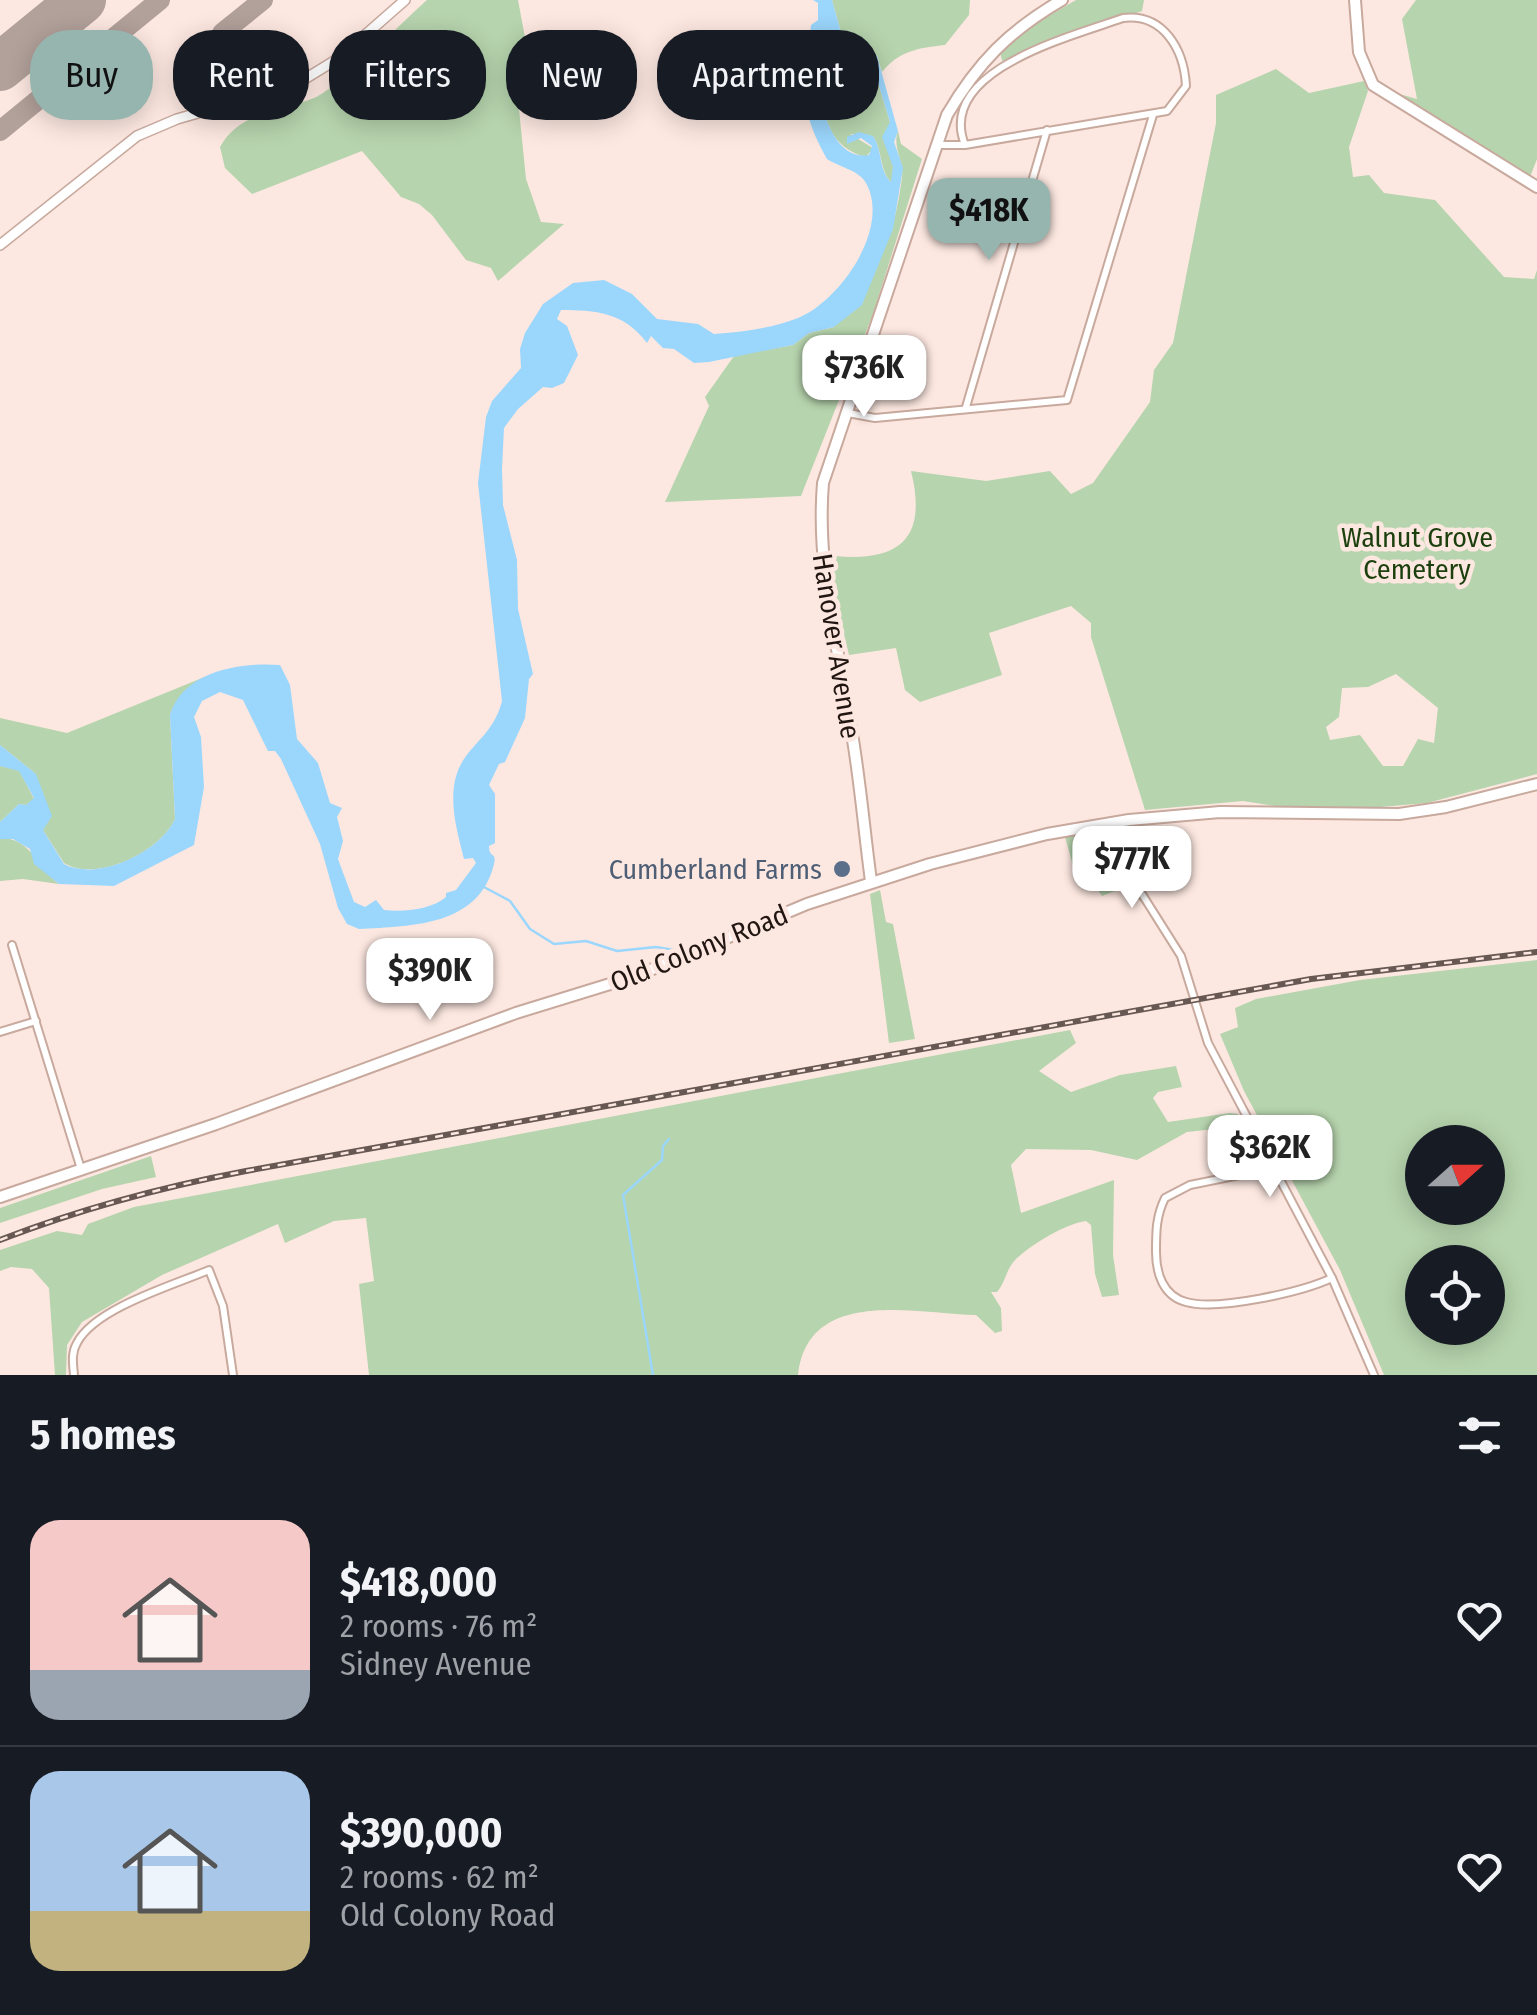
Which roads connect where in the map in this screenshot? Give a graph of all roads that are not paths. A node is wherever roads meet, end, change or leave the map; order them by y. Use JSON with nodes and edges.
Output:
{"nodes":[{"id":1,"x":405,"y":0,"type":"edge"},
{"id":2,"x":1062,"y":0,"type":"edge"},
{"id":3,"x":1356,"y":0,"type":"edge"},
{"id":4,"x":1153,"y":115,"type":"junction"},
{"id":5,"x":1047,"y":130,"type":"junction"},
{"id":6,"x":936,"y":145,"type":"junction"},
{"id":7,"x":964,"y":146,"type":"junction"},
{"id":8,"x":1537,"y":187,"type":"edge"},
{"id":9,"x":0,"y":246,"type":"edge"},
{"id":10,"x":966,"y":407,"type":"junction"},
{"id":11,"x":845,"y":413,"type":"junction"},
{"id":12,"x":1537,"y":784,"type":"edge"},
{"id":13,"x":1104,"y":824,"type":"junction"},
{"id":14,"x":871,"y":881,"type":"junction"},
{"id":15,"x":12,"y":945,"type":"dead end"},
{"id":16,"x":36,"y":1021,"type":"junction"},
{"id":17,"x":0,"y":1032,"type":"edge"},
{"id":18,"x":1274,"y":1168,"type":"junction"},
{"id":19,"x":81,"y":1170,"type":"junction"},
{"id":20,"x":0,"y":1197,"type":"edge"},
{"id":21,"x":1332,"y":1278,"type":"junction"},
{"id":22,"x":74,"y":1375,"type":"edge"},
{"id":23,"x":233,"y":1375,"type":"edge"},
{"id":24,"x":1374,"y":1375,"type":"edge"}],
"edges":[{"from":1,"to":9,"type":"street"},
{"from":2,"to":6,"type":"main road","name":"Hanover Avenue"},
{"from":3,"to":8,"type":"main road"},
{"from":4,"to":5,"type":"street"},
{"from":4,"to":7,"type":"street"},
{"from":4,"to":10,"type":"street"},
{"from":5,"to":7,"type":"street"},
{"from":5,"to":10,"type":"street"},
{"from":6,"to":7,"type":"street"},
{"from":6,"to":11,"type":"main road","name":"Hanover Avenue"},
{"from":10,"to":11,"type":"street"},
{"from":11,"to":14,"type":"main road","name":"Hanover Avenue"},
{"from":12,"to":13,"type":"main road","name":"Old Colony Road"},
{"from":13,"to":14,"type":"main road","name":"Old Colony Road"},
{"from":13,"to":18,"type":"street"},
{"from":14,"to":19,"type":"main road","name":"Old Colony Road"},
{"from":15,"to":16,"type":"street"},
{"from":16,"to":17,"type":"street"},
{"from":16,"to":19,"type":"street"},
{"from":18,"to":21,"type":"street"},
{"from":18,"to":21,"type":"street"},
{"from":19,"to":20,"type":"main road","name":"Old Colony Road"},
{"from":21,"to":24,"type":"street"},
{"from":22,"to":23,"type":"street"}]}
